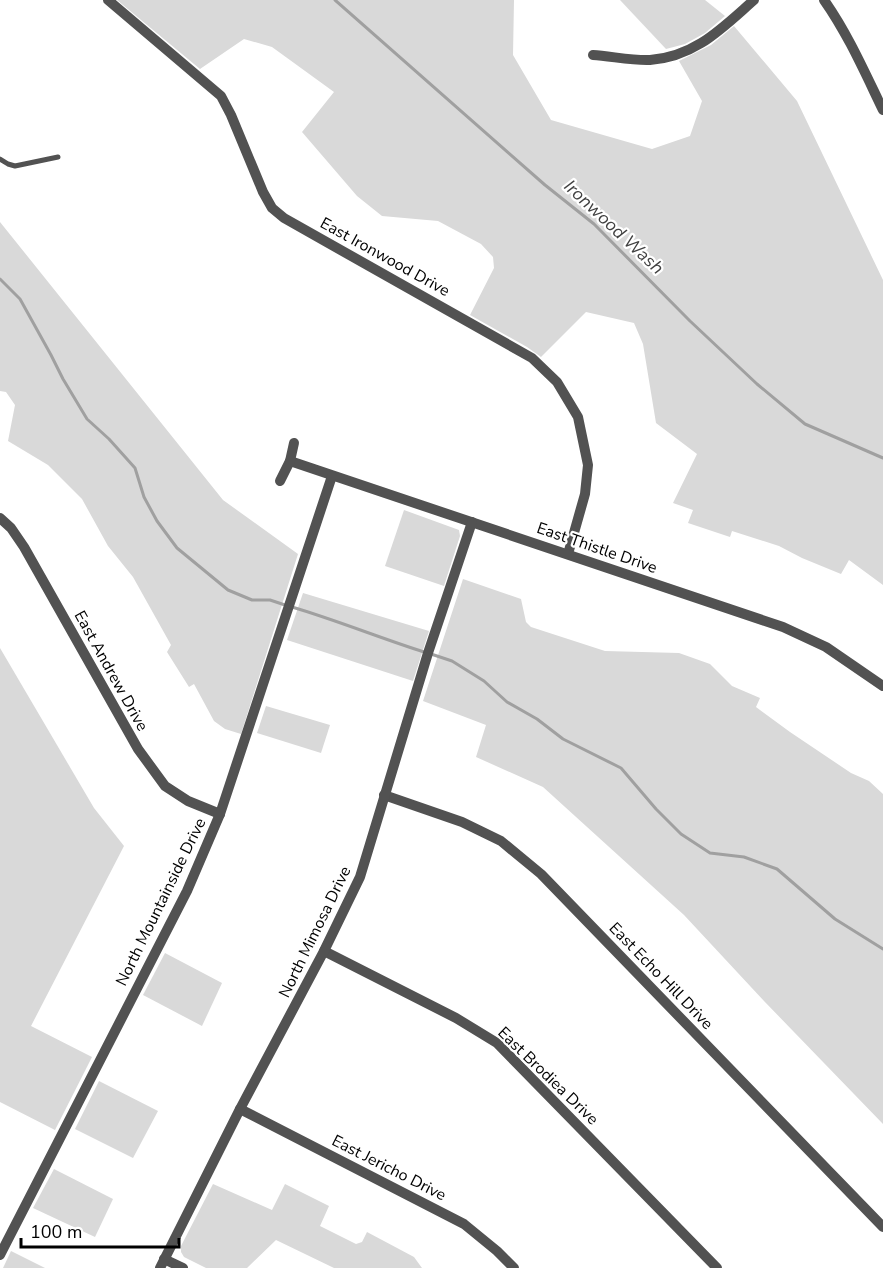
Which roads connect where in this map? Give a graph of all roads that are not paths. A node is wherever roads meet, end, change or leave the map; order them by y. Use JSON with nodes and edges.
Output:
{"nodes":[{"id":1,"x":108,"y":0,"type":"edge"},
{"id":2,"x":754,"y":0,"type":"edge"},
{"id":3,"x":824,"y":0,"type":"edge"},
{"id":4,"x":593,"y":55,"type":"dead end"},
{"id":5,"x":883,"y":110,"type":"edge"},
{"id":6,"x":58,"y":157,"type":"dead end"},
{"id":7,"x":0,"y":159,"type":"edge"},
{"id":8,"x":294,"y":443,"type":"dead end"},
{"id":9,"x":290,"y":461,"type":"junction"},
{"id":10,"x":332,"y":476,"type":"junction"},
{"id":11,"x":280,"y":481,"type":"dead end"},
{"id":12,"x":0,"y":518,"type":"edge"},
{"id":13,"x":472,"y":522,"type":"junction"},
{"id":14,"x":568,"y":554,"type":"junction"},
{"id":15,"x":883,"y":686,"type":"edge"},
{"id":16,"x":384,"y":795,"type":"junction"},
{"id":17,"x":220,"y":814,"type":"junction"},
{"id":18,"x":324,"y":951,"type":"junction"},
{"id":19,"x":240,"y":1109,"type":"junction"},
{"id":20,"x":883,"y":1227,"type":"edge"},
{"id":21,"x":0,"y":1255,"type":"edge"},
{"id":22,"x":162,"y":1263,"type":"edge"},
{"id":23,"x":183,"y":1268,"type":"edge"},
{"id":24,"x":514,"y":1268,"type":"edge"},
{"id":25,"x":717,"y":1268,"type":"edge"}],
"edges":[{"from":1,"to":14,"type":"street","name":"East Ironwood Drive"},
{"from":2,"to":4,"type":"street"},
{"from":3,"to":5,"type":"street"},
{"from":6,"to":7,"type":"lane"},
{"from":8,"to":9,"type":"street"},
{"from":9,"to":10,"type":"street","name":"East Thistle Drive"},
{"from":9,"to":11,"type":"street"},
{"from":10,"to":13,"type":"street","name":"East Thistle Drive"},
{"from":10,"to":17,"type":"street","name":"North Mountainside Drive"},
{"from":12,"to":17,"type":"street","name":"East Andrew Drive"},
{"from":13,"to":14,"type":"street","name":"East Thistle Drive"},
{"from":13,"to":16,"type":"street","name":"North Mimosa Drive"},
{"from":14,"to":15,"type":"street","name":"East Thistle Drive"},
{"from":16,"to":18,"type":"street","name":"North Mimosa Drive"},
{"from":16,"to":20,"type":"street","name":"East Echo Hill Drive"},
{"from":17,"to":21,"type":"street","name":"North Mountainside Drive"},
{"from":18,"to":19,"type":"street","name":"North Mimosa Drive"},
{"from":18,"to":25,"type":"street","name":"East Brodiea Drive"},
{"from":19,"to":22,"type":"street","name":"North Mimosa Drive"},
{"from":19,"to":24,"type":"street","name":"East Jericho Drive"},
{"from":22,"to":23,"type":"street"}]}
